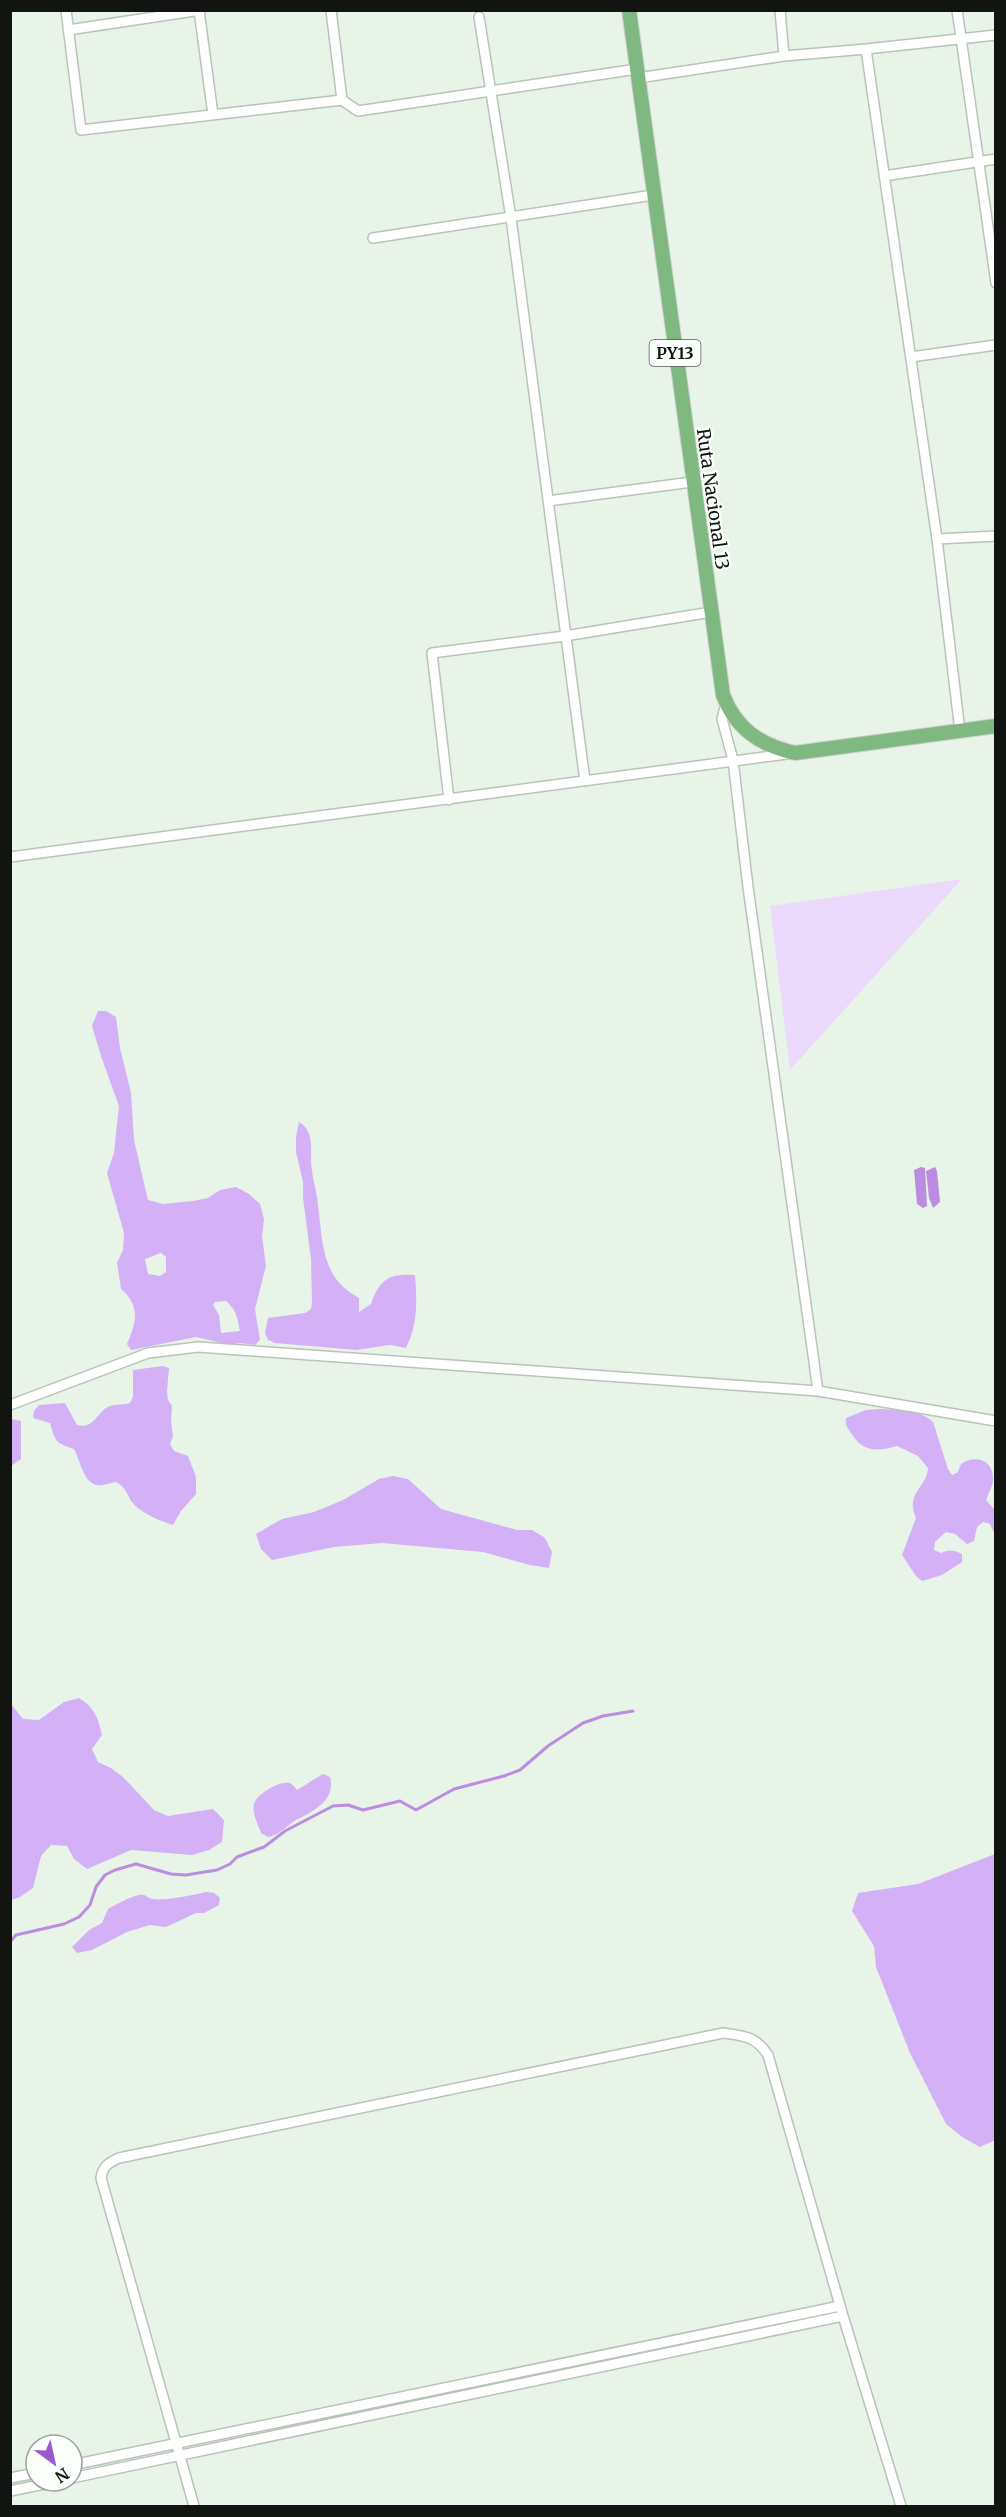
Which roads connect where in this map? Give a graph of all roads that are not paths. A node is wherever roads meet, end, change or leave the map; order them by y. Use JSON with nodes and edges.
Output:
{"nodes":[{"id":1,"x":66,"y":10,"type":"edge"},
{"id":2,"x":331,"y":10,"type":"edge"},
{"id":3,"x":629,"y":10,"type":"edge"},
{"id":4,"x":780,"y":10,"type":"edge"},
{"id":5,"x":957,"y":10,"type":"edge"},
{"id":6,"x":199,"y":11,"type":"edge"},
{"id":7,"x":479,"y":17,"type":"dead end"},
{"id":8,"x":68,"y":30,"type":"junction"},
{"id":9,"x":996,"y":34,"type":"edge"},
{"id":10,"x":960,"y":38,"type":"junction"},
{"id":11,"x":866,"y":49,"type":"junction"},
{"id":12,"x":784,"y":56,"type":"junction"},
{"id":13,"x":637,"y":74,"type":"junction"},
{"id":14,"x":491,"y":90,"type":"junction"},
{"id":15,"x":342,"y":100,"type":"junction"},
{"id":16,"x":213,"y":115,"type":"junction"},
{"id":17,"x":996,"y":159,"type":"edge"},
{"id":18,"x":978,"y":161,"type":"junction"},
{"id":19,"x":884,"y":176,"type":"junction"},
{"id":20,"x":654,"y":195,"type":"junction"},
{"id":21,"x":511,"y":218,"type":"junction"},
{"id":22,"x":373,"y":238,"type":"dead end"},
{"id":23,"x":996,"y":284,"type":"edge"},
{"id":24,"x":996,"y":345,"type":"edge"},
{"id":25,"x":910,"y":357,"type":"junction"},
{"id":26,"x":692,"y":482,"type":"junction"},
{"id":27,"x":548,"y":501,"type":"junction"},
{"id":28,"x":996,"y":536,"type":"edge"},
{"id":29,"x":937,"y":539,"type":"junction"},
{"id":30,"x":711,"y":612,"type":"junction"},
{"id":31,"x":565,"y":636,"type":"junction"},
{"id":32,"x":726,"y":703,"type":"junction"},
{"id":33,"x":996,"y":726,"type":"edge"},
{"id":34,"x":960,"y":731,"type":"junction"},
{"id":35,"x":795,"y":753,"type":"junction"},
{"id":36,"x":733,"y":760,"type":"junction"},
{"id":37,"x":585,"y":781,"type":"junction"},
{"id":38,"x":449,"y":800,"type":"junction"},
{"id":39,"x":10,"y":857,"type":"edge"},
{"id":40,"x":818,"y":1391,"type":"junction"},
{"id":41,"x":10,"y":1405,"type":"edge"},
{"id":42,"x":996,"y":1421,"type":"edge"},
{"id":43,"x":840,"y":2306,"type":"junction"},
{"id":44,"x":843,"y":2316,"type":"junction"},
{"id":45,"x":176,"y":2444,"type":"junction"},
{"id":46,"x":179,"y":2456,"type":"junction"},
{"id":47,"x":84,"y":2463,"type":"edge"},
{"id":48,"x":84,"y":2476,"type":"edge"},
{"id":49,"x":194,"y":2506,"type":"edge"},
{"id":50,"x":901,"y":2506,"type":"edge"}],
"edges":[{"from":1,"to":8,"type":"street"},
{"from":2,"to":15,"type":"street"},
{"from":3,"to":13,"type":"highway","name":"Ruta Nacional 13","number":"PY13"},
{"from":4,"to":12,"type":"street"},
{"from":5,"to":10,"type":"street"},
{"from":6,"to":8,"type":"street"},
{"from":6,"to":16,"type":"street"},
{"from":7,"to":14,"type":"street"},
{"from":8,"to":16,"type":"street"},
{"from":9,"to":10,"type":"street"},
{"from":10,"to":11,"type":"street"},
{"from":10,"to":18,"type":"street"},
{"from":11,"to":12,"type":"street"},
{"from":11,"to":19,"type":"street"},
{"from":12,"to":13,"type":"street"},
{"from":13,"to":14,"type":"street"},
{"from":13,"to":20,"type":"highway","name":"Ruta Nacional 13","number":"PY13"},
{"from":14,"to":15,"type":"street"},
{"from":14,"to":21,"type":"street"},
{"from":15,"to":16,"type":"street"},
{"from":17,"to":18,"type":"street"},
{"from":18,"to":19,"type":"street"},
{"from":18,"to":23,"type":"street"},
{"from":19,"to":25,"type":"street"},
{"from":20,"to":21,"type":"street"},
{"from":20,"to":26,"type":"highway","name":"Ruta Nacional 13","number":"PY13"},
{"from":21,"to":22,"type":"street"},
{"from":21,"to":27,"type":"street"},
{"from":24,"to":25,"type":"street"},
{"from":25,"to":29,"type":"street"},
{"from":26,"to":27,"type":"street"},
{"from":26,"to":30,"type":"highway","name":"Ruta Nacional 13","number":"PY13"},
{"from":27,"to":31,"type":"street"},
{"from":28,"to":29,"type":"street"},
{"from":29,"to":34,"type":"street"},
{"from":30,"to":31,"type":"street"},
{"from":30,"to":32,"type":"highway","name":"Ruta Nacional 13","number":"PY13"},
{"from":31,"to":37,"type":"street"},
{"from":31,"to":38,"type":"street"},
{"from":32,"to":35,"type":"highway","name":"Ruta Nacional 13","number":"PY13"},
{"from":32,"to":36,"type":"street"},
{"from":33,"to":34,"type":"highway","name":"Ruta Nacional 13","number":"PY13"},
{"from":34,"to":35,"type":"highway","name":"Ruta Nacional 13","number":"PY13"},
{"from":35,"to":36,"type":"street"},
{"from":36,"to":37,"type":"street"},
{"from":36,"to":40,"type":"street"},
{"from":37,"to":38,"type":"street"},
{"from":38,"to":39,"type":"street"},
{"from":40,"to":41,"type":"street"},
{"from":40,"to":42,"type":"street"},
{"from":43,"to":44,"type":"street"},
{"from":43,"to":45,"type":"street"},
{"from":43,"to":45,"type":"street"},
{"from":44,"to":46,"type":"street"},
{"from":44,"to":50,"type":"street"},
{"from":45,"to":46,"type":"street"},
{"from":45,"to":47,"type":"street"},
{"from":46,"to":48,"type":"street"},
{"from":46,"to":49,"type":"street"}]}
